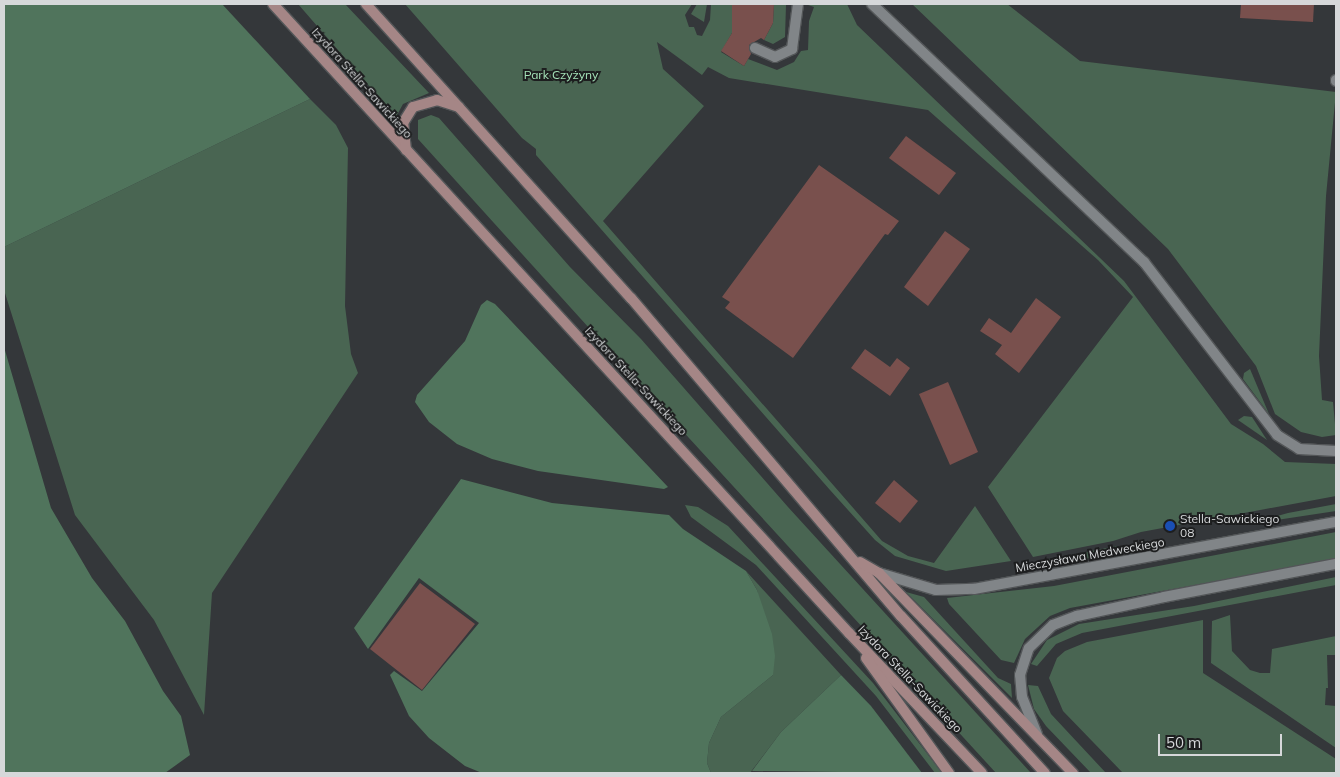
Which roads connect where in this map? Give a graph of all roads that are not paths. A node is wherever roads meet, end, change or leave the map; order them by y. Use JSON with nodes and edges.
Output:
{"nodes":[{"id":1,"x":273,"y":4,"type":"edge"},
{"id":2,"x":366,"y":4,"type":"edge"},
{"id":3,"x":798,"y":4,"type":"edge"},
{"id":4,"x":872,"y":4,"type":"edge"},
{"id":5,"x":755,"y":48,"type":"dead end"},
{"id":6,"x":462,"y":108,"type":"junction"},
{"id":7,"x":407,"y":151,"type":"junction"},
{"id":8,"x":1336,"y":451,"type":"edge"},
{"id":9,"x":1336,"y":522,"type":"edge"},
{"id":10,"x":852,"y":558,"type":"junction"},
{"id":11,"x":1336,"y":564,"type":"edge"},
{"id":12,"x":879,"y":573,"type":"junction"},
{"id":13,"x":849,"y":633,"type":"junction"},
{"id":14,"x":1039,"y":738,"type":"junction"},
{"id":15,"x":949,"y":773,"type":"edge"},
{"id":16,"x":982,"y":773,"type":"edge"},
{"id":17,"x":1045,"y":773,"type":"edge"},
{"id":18,"x":1073,"y":773,"type":"edge"}],
"edges":[{"from":1,"to":7,"type":"main road","name":"Izydora Stella-Sawickiego"},
{"from":2,"to":6,"type":"main road"},
{"from":3,"to":5,"type":"street"},
{"from":4,"to":8,"type":"street"},
{"from":6,"to":7,"type":"main road"},
{"from":6,"to":10,"type":"main road"},
{"from":7,"to":13,"type":"main road","name":"Izydora Stella-Sawickiego"},
{"from":9,"to":12,"type":"street","name":"Mieczysława Medweckiego"},
{"from":10,"to":12,"type":"main road"},
{"from":10,"to":17,"type":"main road"},
{"from":11,"to":14,"type":"street"},
{"from":12,"to":14,"type":"main road"},
{"from":13,"to":15,"type":"main road"},
{"from":13,"to":16,"type":"main road","name":"Izydora Stella-Sawickiego"},
{"from":14,"to":18,"type":"main road"}]}
